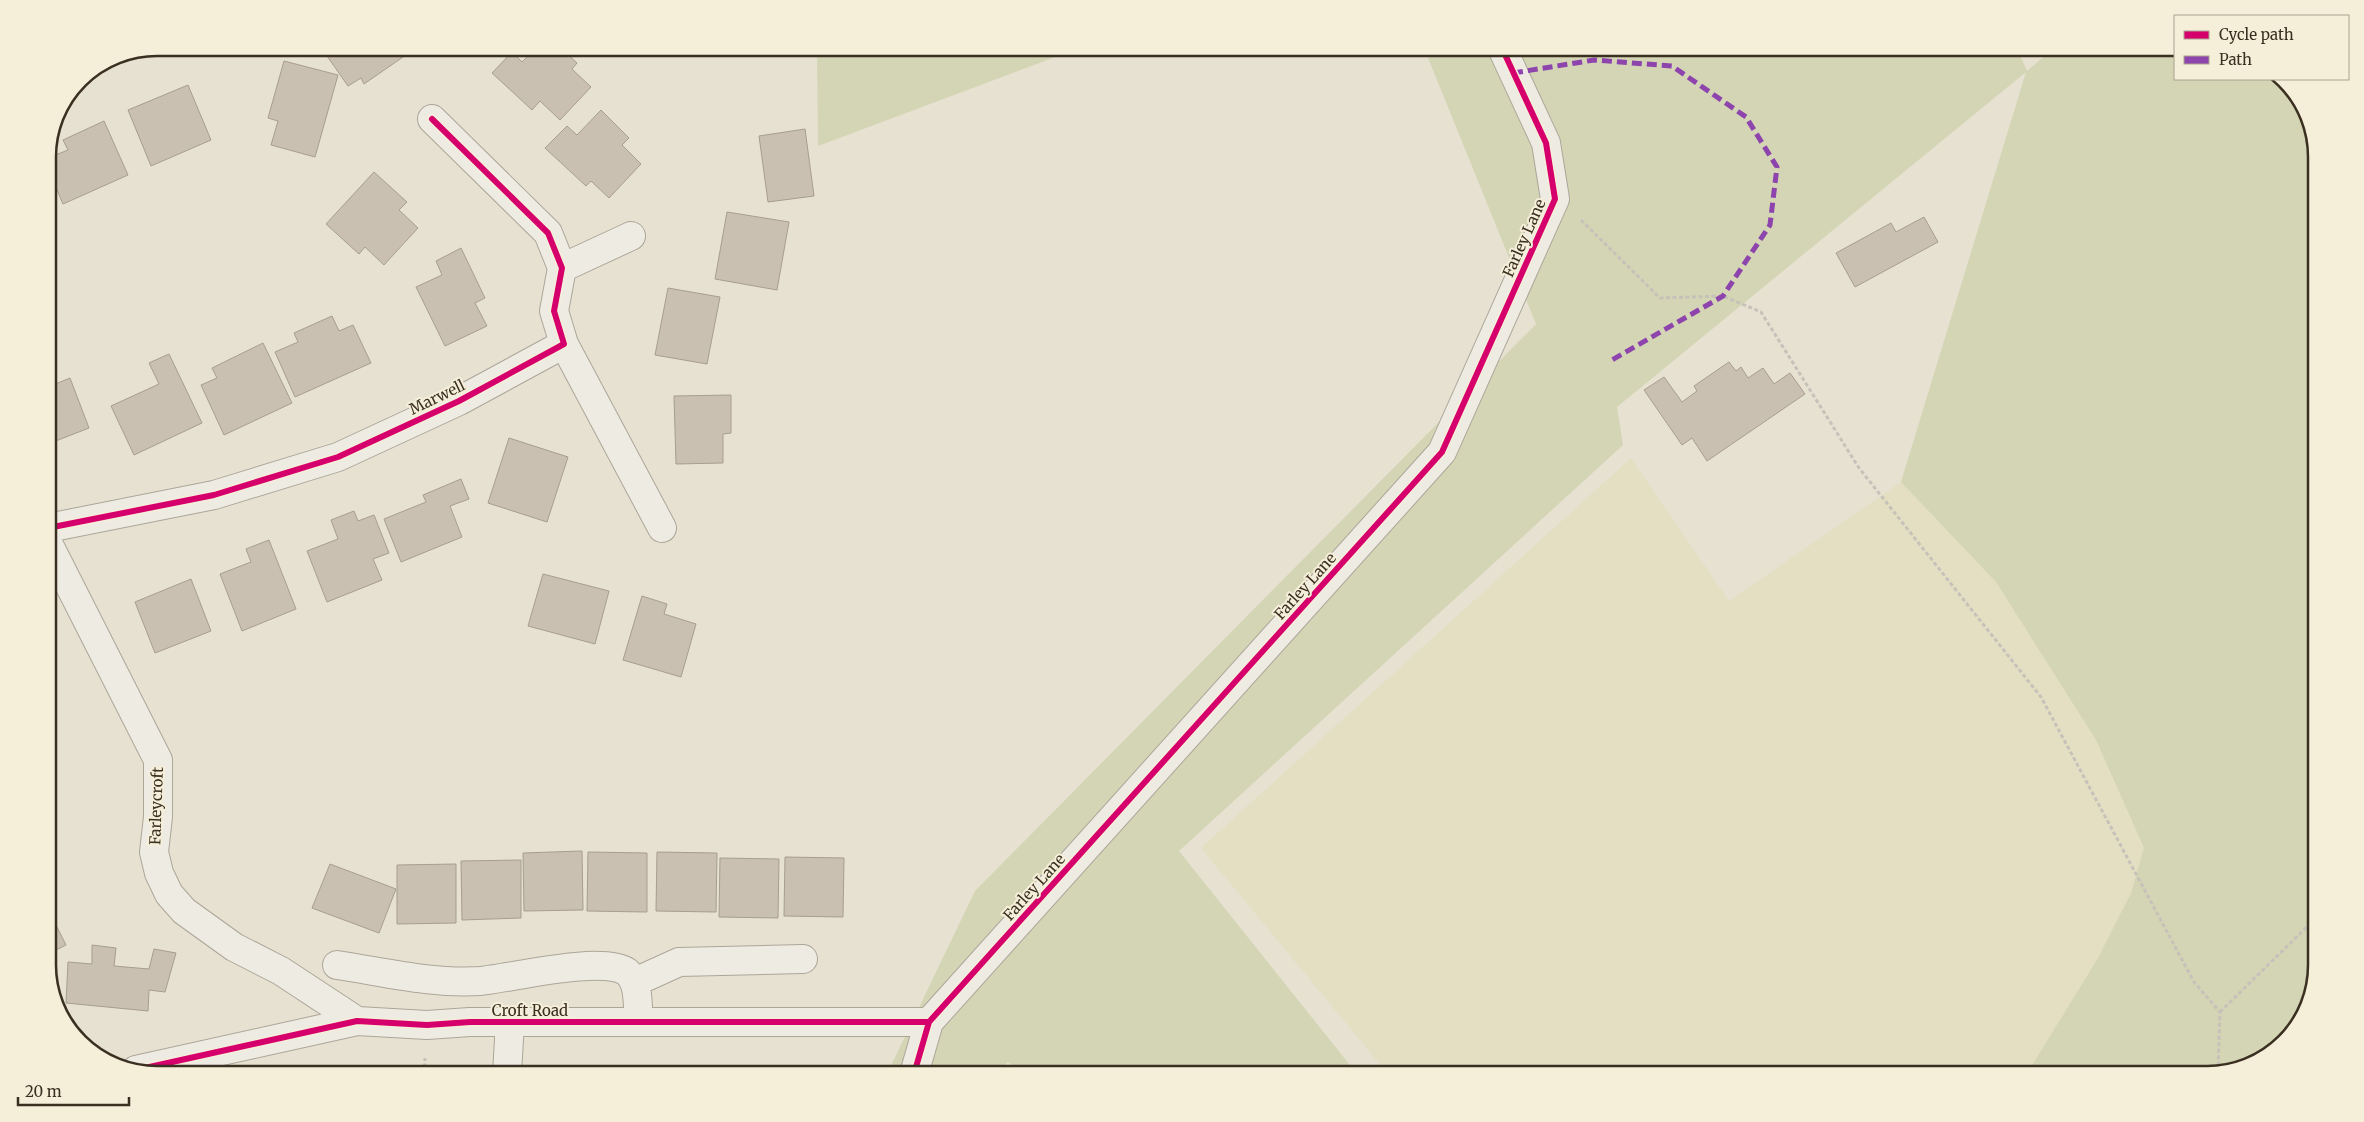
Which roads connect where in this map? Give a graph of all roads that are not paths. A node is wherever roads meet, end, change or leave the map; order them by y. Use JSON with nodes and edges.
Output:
{"nodes":[{"id":1,"x":1506,"y":56,"type":"edge"},
{"id":2,"x":432,"y":119,"type":"dead end"},
{"id":3,"x":631,"y":236,"type":"dead end"},
{"id":4,"x":562,"y":268,"type":"junction"},
{"id":5,"x":564,"y":344,"type":"junction"},
{"id":6,"x":56,"y":526,"type":"edge"},
{"id":7,"x":662,"y":528,"type":"dead end"},
{"id":8,"x":56,"y":559,"type":"edge"},
{"id":9,"x":802,"y":959,"type":"dead end"},
{"id":10,"x":337,"y":964,"type":"dead end"},
{"id":11,"x":635,"y":982,"type":"junction"},
{"id":12,"x":357,"y":1021,"type":"junction"},
{"id":13,"x":510,"y":1022,"type":"junction"},
{"id":14,"x":638,"y":1022,"type":"junction"},
{"id":15,"x":929,"y":1022,"type":"junction"},
{"id":16,"x":154,"y":1066,"type":"edge"},
{"id":17,"x":507,"y":1066,"type":"edge"},
{"id":18,"x":916,"y":1066,"type":"edge"}],
"edges":[{"from":1,"to":15,"type":"street","name":"Farley Lane"},
{"from":2,"to":4,"type":"street"},
{"from":3,"to":4,"type":"street"},
{"from":4,"to":5,"type":"street"},
{"from":5,"to":6,"type":"street","name":"Marwell"},
{"from":5,"to":7,"type":"street"},
{"from":8,"to":12,"type":"street","name":"Farleycroft"},
{"from":9,"to":11,"type":"street"},
{"from":10,"to":11,"type":"street"},
{"from":11,"to":14,"type":"street"},
{"from":12,"to":13,"type":"street","name":"Croft Road"},
{"from":12,"to":16,"type":"street","name":"Croft Road"},
{"from":13,"to":14,"type":"street","name":"Croft Road"},
{"from":13,"to":17,"type":"street"},
{"from":14,"to":15,"type":"street","name":"Croft Road"},
{"from":15,"to":18,"type":"street","name":"Farley Lane"}]}
